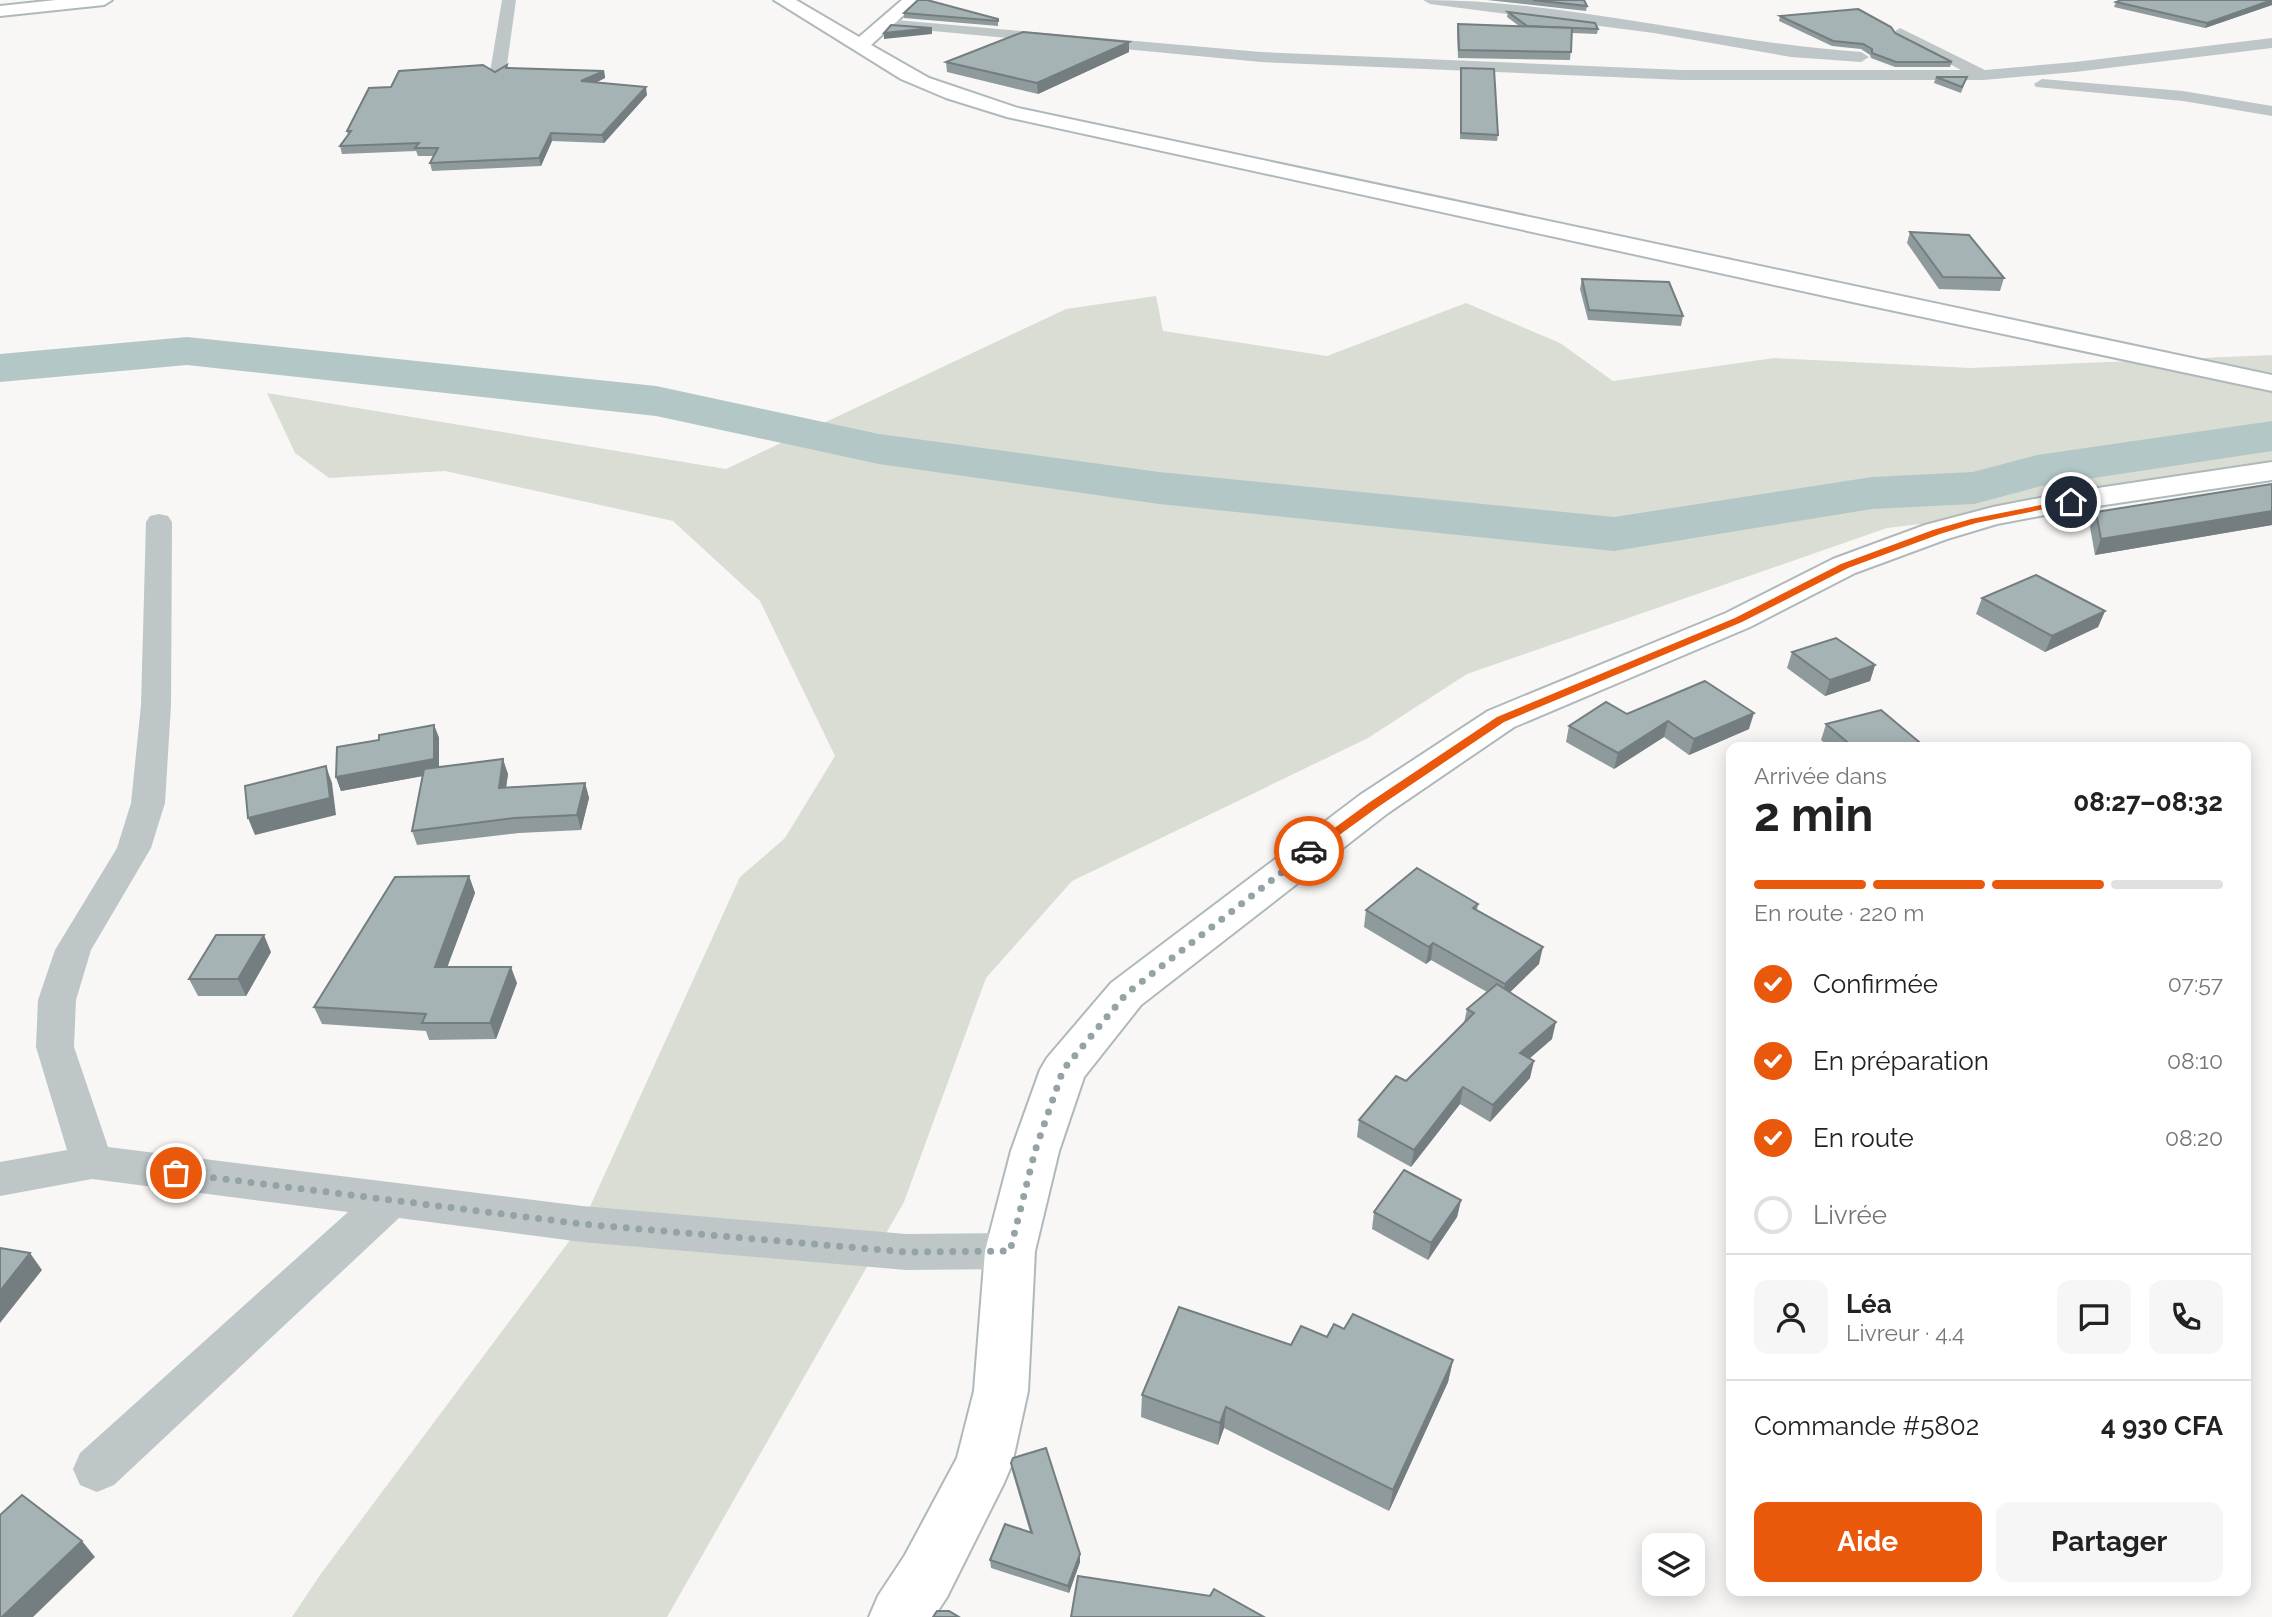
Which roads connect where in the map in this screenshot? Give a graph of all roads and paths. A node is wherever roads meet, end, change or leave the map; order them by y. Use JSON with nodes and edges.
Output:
{"nodes":[{"id":1,"x":104,"y":0,"type":"edge"},
{"id":2,"x":509,"y":0,"type":"edge"},
{"id":3,"x":782,"y":0,"type":"edge"},
{"id":4,"x":912,"y":0,"type":"edge"},
{"id":5,"x":1430,"y":0,"type":"edge"},
{"id":6,"x":0,"y":11,"type":"edge"},
{"id":7,"x":885,"y":23,"type":"junction"},
{"id":8,"x":1900,"y":33,"type":"edge"},
{"id":9,"x":2272,"y":43,"type":"edge"},
{"id":10,"x":860,"y":46,"type":"junction"},
{"id":11,"x":498,"y":72,"type":"edge"},
{"id":12,"x":1983,"y":75,"type":"junction"},
{"id":13,"x":2272,"y":111,"type":"edge"},
{"id":14,"x":2272,"y":383,"type":"edge"},
{"id":15,"x":2272,"y":471,"type":"edge"},
{"id":16,"x":159,"y":522,"type":"dead end"},
{"id":17,"x":92,"y":1162,"type":"junction"},
{"id":18,"x":0,"y":1179,"type":"edge"},
{"id":19,"x":390,"y":1200,"type":"junction"},
{"id":20,"x":1010,"y":1251,"type":"junction"},
{"id":21,"x":97,"y":1469,"type":"dead end"},
{"id":22,"x":899,"y":1617,"type":"edge"}],
"edges":[{"from":1,"to":6,"type":"main road"},
{"from":2,"to":11,"type":"street"},
{"from":3,"to":10,"type":"main road"},
{"from":4,"to":7,"type":"main road"},
{"from":5,"to":12,"type":"street"},
{"from":7,"to":10,"type":"main road"},
{"from":7,"to":12,"type":"street"},
{"from":8,"to":12,"type":"street"},
{"from":9,"to":12,"type":"street"},
{"from":10,"to":14,"type":"main road"},
{"from":12,"to":13,"type":"street"},
{"from":15,"to":20,"type":"main road"},
{"from":16,"to":17,"type":"street"},
{"from":17,"to":18,"type":"street"},
{"from":17,"to":19,"type":"street"},
{"from":19,"to":20,"type":"street"},
{"from":19,"to":21,"type":"street"},
{"from":20,"to":22,"type":"main road"}]}
